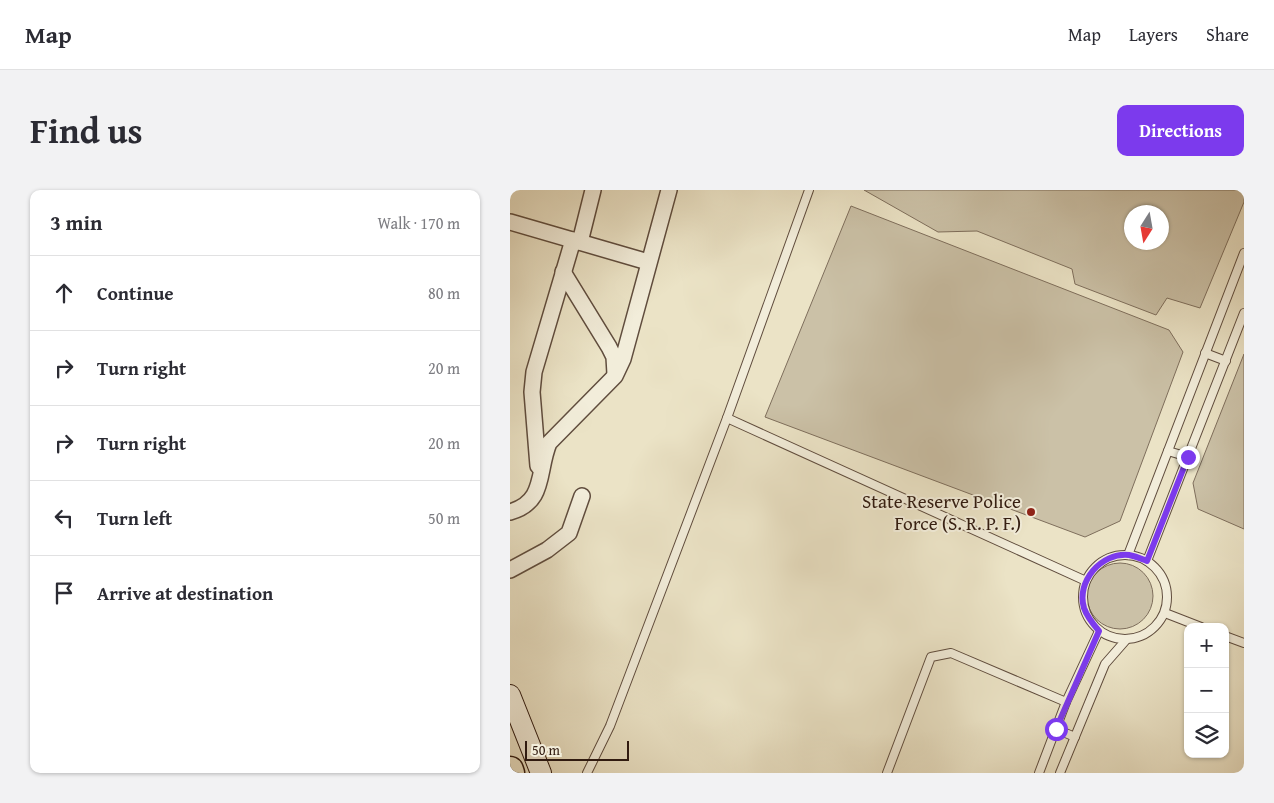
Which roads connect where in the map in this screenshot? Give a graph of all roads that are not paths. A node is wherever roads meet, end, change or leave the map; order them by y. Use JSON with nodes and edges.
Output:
{"nodes":[{"id":1,"x":593,"y":190,"type":"edge"},
{"id":2,"x":669,"y":190,"type":"edge"},
{"id":3,"x":809,"y":190,"type":"edge"},
{"id":4,"x":510,"y":222,"type":"edge"},
{"id":5,"x":576,"y":241,"type":"junction"},
{"id":6,"x":1244,"y":253,"type":"edge"},
{"id":7,"x":648,"y":262,"type":"junction"},
{"id":8,"x":563,"y":272,"type":"junction"},
{"id":9,"x":1244,"y":313,"type":"edge"},
{"id":10,"x":1205,"y":353,"type":"junction"},
{"id":11,"x":1226,"y":361,"type":"junction"},
{"id":12,"x":615,"y":376,"type":"junction"},
{"id":13,"x":727,"y":418,"type":"junction"},
{"id":14,"x":1168,"y":451,"type":"junction"},
{"id":15,"x":1188,"y":457,"type":"junction"},
{"id":16,"x":539,"y":480,"type":"junction"},
{"id":17,"x":582,"y":496,"type":"dead end"},
{"id":18,"x":510,"y":512,"type":"edge"},
{"id":19,"x":1128,"y":555,"type":"junction"},
{"id":20,"x":1147,"y":561,"type":"junction"},
{"id":21,"x":510,"y":570,"type":"edge"},
{"id":22,"x":1086,"y":581,"type":"junction"},
{"id":23,"x":1165,"y":614,"type":"junction"},
{"id":24,"x":1190,"y":623,"type":"edge"},
{"id":25,"x":1099,"y":631,"type":"junction"},
{"id":26,"x":1229,"y":637,"type":"edge"},
{"id":27,"x":1126,"y":640,"type":"junction"},
{"id":28,"x":1244,"y":643,"type":"edge"},
{"id":29,"x":510,"y":695,"type":"edge"},
{"id":30,"x":1066,"y":702,"type":"junction"},
{"id":31,"x":1056,"y":729,"type":"junction"},
{"id":32,"x":1075,"y":737,"type":"junction"},
{"id":33,"x":590,"y":771,"type":"edge"},
{"id":34,"x":542,"y":773,"type":"edge"},
{"id":35,"x":887,"y":773,"type":"edge"},
{"id":36,"x":1039,"y":773,"type":"edge"},
{"id":37,"x":1060,"y":773,"type":"edge"}],
"edges":[{"from":1,"to":5,"type":"street"},
{"from":2,"to":7,"type":"street"},
{"from":3,"to":13,"type":"lane"},
{"from":4,"to":5,"type":"street"},
{"from":5,"to":7,"type":"street"},
{"from":5,"to":8,"type":"street"},
{"from":6,"to":10,"type":"lane"},
{"from":7,"to":12,"type":"street"},
{"from":8,"to":12,"type":"street"},
{"from":8,"to":16,"type":"street"},
{"from":9,"to":11,"type":"lane"},
{"from":10,"to":11,"type":"lane"},
{"from":10,"to":14,"type":"lane"},
{"from":11,"to":15,"type":"lane"},
{"from":12,"to":16,"type":"street"},
{"from":13,"to":22,"type":"lane"},
{"from":13,"to":33,"type":"lane"},
{"from":14,"to":15,"type":"lane"},
{"from":14,"to":19,"type":"lane"},
{"from":15,"to":20,"type":"lane"},
{"from":16,"to":18,"type":"street"},
{"from":17,"to":21,"type":"street"},
{"from":19,"to":20,"type":"lane"},
{"from":19,"to":22,"type":"lane"},
{"from":20,"to":23,"type":"lane"},
{"from":22,"to":25,"type":"lane"},
{"from":23,"to":24,"type":"lane"},
{"from":23,"to":27,"type":"lane"},
{"from":25,"to":27,"type":"lane"},
{"from":25,"to":30,"type":"lane"},
{"from":26,"to":28,"type":"lane"},
{"from":27,"to":32,"type":"lane"},
{"from":29,"to":34,"type":"street"},
{"from":30,"to":31,"type":"lane"},
{"from":30,"to":35,"type":"lane"},
{"from":31,"to":32,"type":"lane"},
{"from":31,"to":36,"type":"lane"},
{"from":32,"to":37,"type":"lane"}]}
